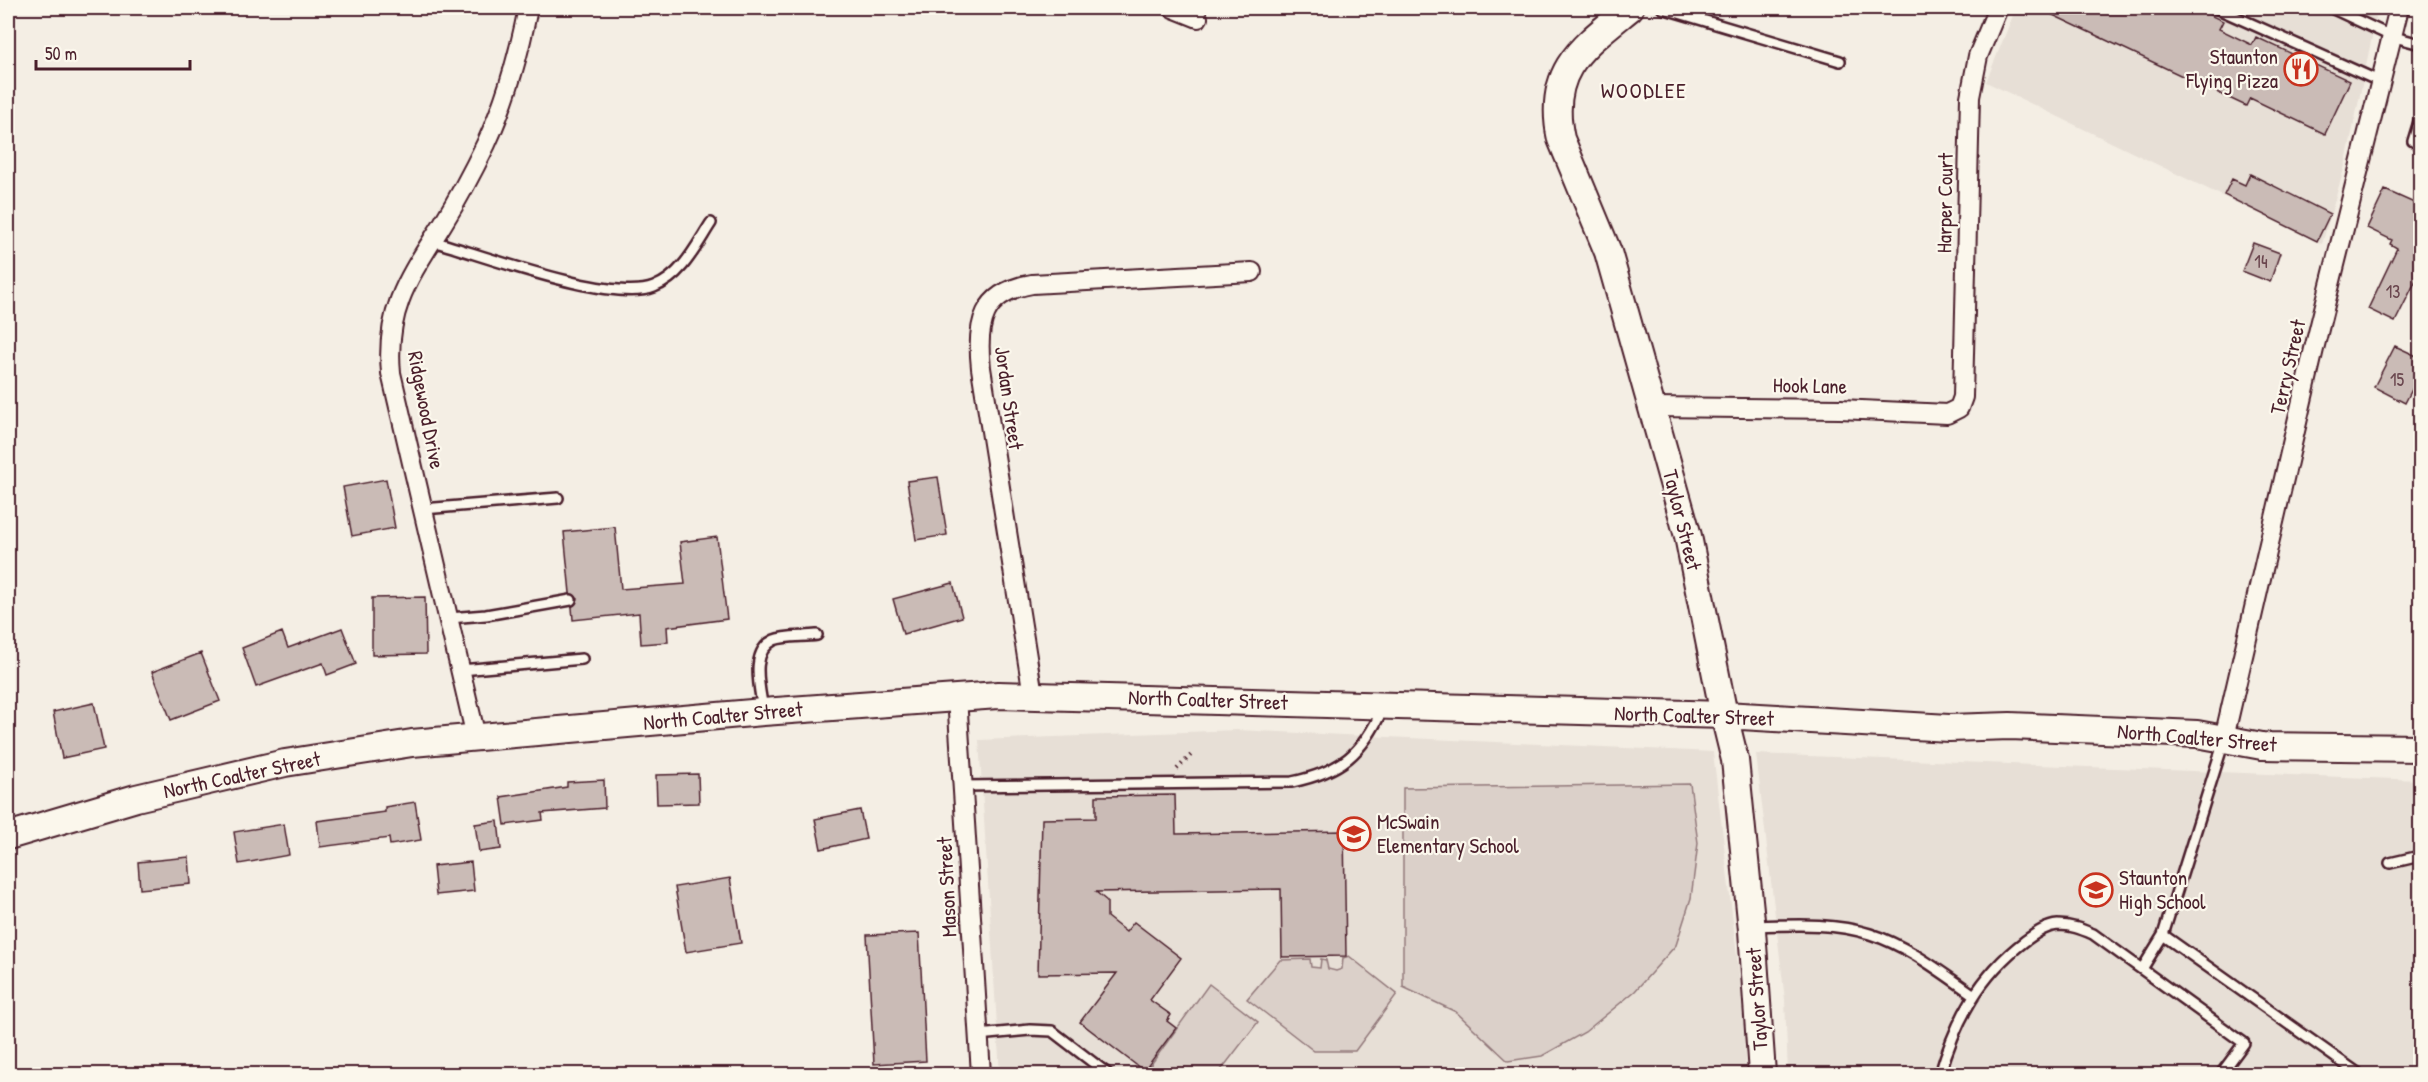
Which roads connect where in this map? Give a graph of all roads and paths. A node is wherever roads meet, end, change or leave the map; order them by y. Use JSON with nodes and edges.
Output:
{"nodes":[{"id":1,"x":528,"y":8,"type":"edge"},
{"id":2,"x":1173,"y":8,"type":"edge"},
{"id":3,"x":1630,"y":8,"type":"edge"},
{"id":4,"x":1662,"y":8,"type":"edge"},
{"id":5,"x":1998,"y":8,"type":"edge"},
{"id":6,"x":2216,"y":8,"type":"edge"},
{"id":7,"x":2331,"y":8,"type":"edge"},
{"id":8,"x":2399,"y":8,"type":"edge"},
{"id":9,"x":1198,"y":18,"type":"dead end"},
{"id":10,"x":2391,"y":36,"type":"junction"},
{"id":11,"x":2421,"y":44,"type":"edge"},
{"id":12,"x":1839,"y":61,"type":"dead end"},
{"id":13,"x":2381,"y":82,"type":"junction"},
{"id":14,"x":2421,"y":118,"type":"edge"},
{"id":15,"x":2421,"y":145,"type":"edge"},
{"id":16,"x":711,"y":223,"type":"dead end"},
{"id":17,"x":432,"y":241,"type":"junction"},
{"id":18,"x":1252,"y":272,"type":"dead end"},
{"id":19,"x":1962,"y":403,"type":"joint"},
{"id":20,"x":1652,"y":407,"type":"junction"},
{"id":21,"x":558,"y":498,"type":"dead end"},
{"id":22,"x":423,"y":508,"type":"junction"},
{"id":23,"x":571,"y":600,"type":"dead end"},
{"id":24,"x":448,"y":618,"type":"junction"},
{"id":25,"x":817,"y":635,"type":"dead end"},
{"id":26,"x":582,"y":659,"type":"dead end"},
{"id":27,"x":461,"y":670,"type":"junction"},
{"id":28,"x":1033,"y":695,"type":"junction"},
{"id":29,"x":957,"y":697,"type":"junction"},
{"id":30,"x":1384,"y":705,"type":"junction"},
{"id":31,"x":763,"y":712,"type":"junction"},
{"id":32,"x":1724,"y":715,"type":"junction"},
{"id":33,"x":476,"y":737,"type":"junction"},
{"id":34,"x":2224,"y":738,"type":"junction"},
{"id":35,"x":2421,"y":748,"type":"edge"},
{"id":36,"x":1193,"y":753,"type":"dead end"},
{"id":37,"x":1177,"y":769,"type":"dead end"},
{"id":38,"x":963,"y":786,"type":"junction"},
{"id":39,"x":8,"y":836,"type":"edge"},
{"id":40,"x":2421,"y":856,"type":"edge"},
{"id":41,"x":2390,"y":863,"type":"dead end"},
{"id":42,"x":1751,"y":926,"type":"junction"},
{"id":43,"x":2163,"y":935,"type":"junction"},
{"id":44,"x":2142,"y":969,"type":"junction"},
{"id":45,"x":1974,"y":995,"type":"junction"},
{"id":46,"x":978,"y":1035,"type":"junction"},
{"id":47,"x":981,"y":1074,"type":"edge"},
{"id":48,"x":1108,"y":1074,"type":"edge"},
{"id":49,"x":1762,"y":1074,"type":"edge"},
{"id":50,"x":1940,"y":1074,"type":"edge"},
{"id":51,"x":2222,"y":1074,"type":"edge"},
{"id":52,"x":2359,"y":1074,"type":"edge"}],
"edges":[{"from":1,"to":17,"type":"street","name":"Ridgewood Drive"},
{"from":2,"to":9,"type":"street"},
{"from":3,"to":20,"type":"street","name":"Taylor Street"},
{"from":4,"to":12,"type":"lane"},
{"from":5,"to":19,"type":"street","name":"Harper Court"},
{"from":6,"to":13,"type":"lane"},
{"from":7,"to":10,"type":"lane"},
{"from":8,"to":10,"type":"street","name":"Terry Street"},
{"from":10,"to":11,"type":"lane"},
{"from":10,"to":13,"type":"street","name":"Terry Street"},
{"from":13,"to":34,"type":"street","name":"Terry Street"},
{"from":14,"to":15,"type":"lane"},
{"from":16,"to":17,"type":"lane"},
{"from":17,"to":22,"type":"street","name":"Ridgewood Drive"},
{"from":18,"to":28,"type":"street","name":"Jordan Street"},
{"from":19,"to":20,"type":"street","name":"Hook Lane"},
{"from":20,"to":32,"type":"street","name":"Taylor Street"},
{"from":21,"to":22,"type":"lane"},
{"from":22,"to":24,"type":"street","name":"Ridgewood Drive"},
{"from":23,"to":24,"type":"lane"},
{"from":24,"to":27,"type":"street","name":"Ridgewood Drive"},
{"from":25,"to":31,"type":"lane"},
{"from":26,"to":27,"type":"lane"},
{"from":27,"to":33,"type":"street","name":"Ridgewood Drive"},
{"from":28,"to":29,"type":"street","name":"North Coalter Street"},
{"from":28,"to":30,"type":"street","name":"North Coalter Street"},
{"from":29,"to":31,"type":"street","name":"North Coalter Street"},
{"from":29,"to":38,"type":"street","name":"Mason Street"},
{"from":30,"to":32,"type":"street","name":"North Coalter Street"},
{"from":30,"to":38,"type":"lane"},
{"from":31,"to":33,"type":"street","name":"North Coalter Street"},
{"from":32,"to":34,"type":"street","name":"North Coalter Street"},
{"from":32,"to":42,"type":"street","name":"Taylor Street"},
{"from":33,"to":39,"type":"street","name":"North Coalter Street"},
{"from":34,"to":35,"type":"street","name":"North Coalter Street"},
{"from":34,"to":43,"type":"lane"},
{"from":36,"to":37,"type":"path"},
{"from":38,"to":46,"type":"street","name":"Mason Street"},
{"from":40,"to":41,"type":"lane"},
{"from":42,"to":45,"type":"lane"},
{"from":42,"to":49,"type":"street","name":"Taylor Street"},
{"from":43,"to":44,"type":"lane"},
{"from":43,"to":52,"type":"lane"},
{"from":44,"to":45,"type":"lane"},
{"from":44,"to":51,"type":"lane"},
{"from":45,"to":50,"type":"lane"},
{"from":46,"to":47,"type":"street","name":"Mason Street"},
{"from":46,"to":48,"type":"lane"}]}
